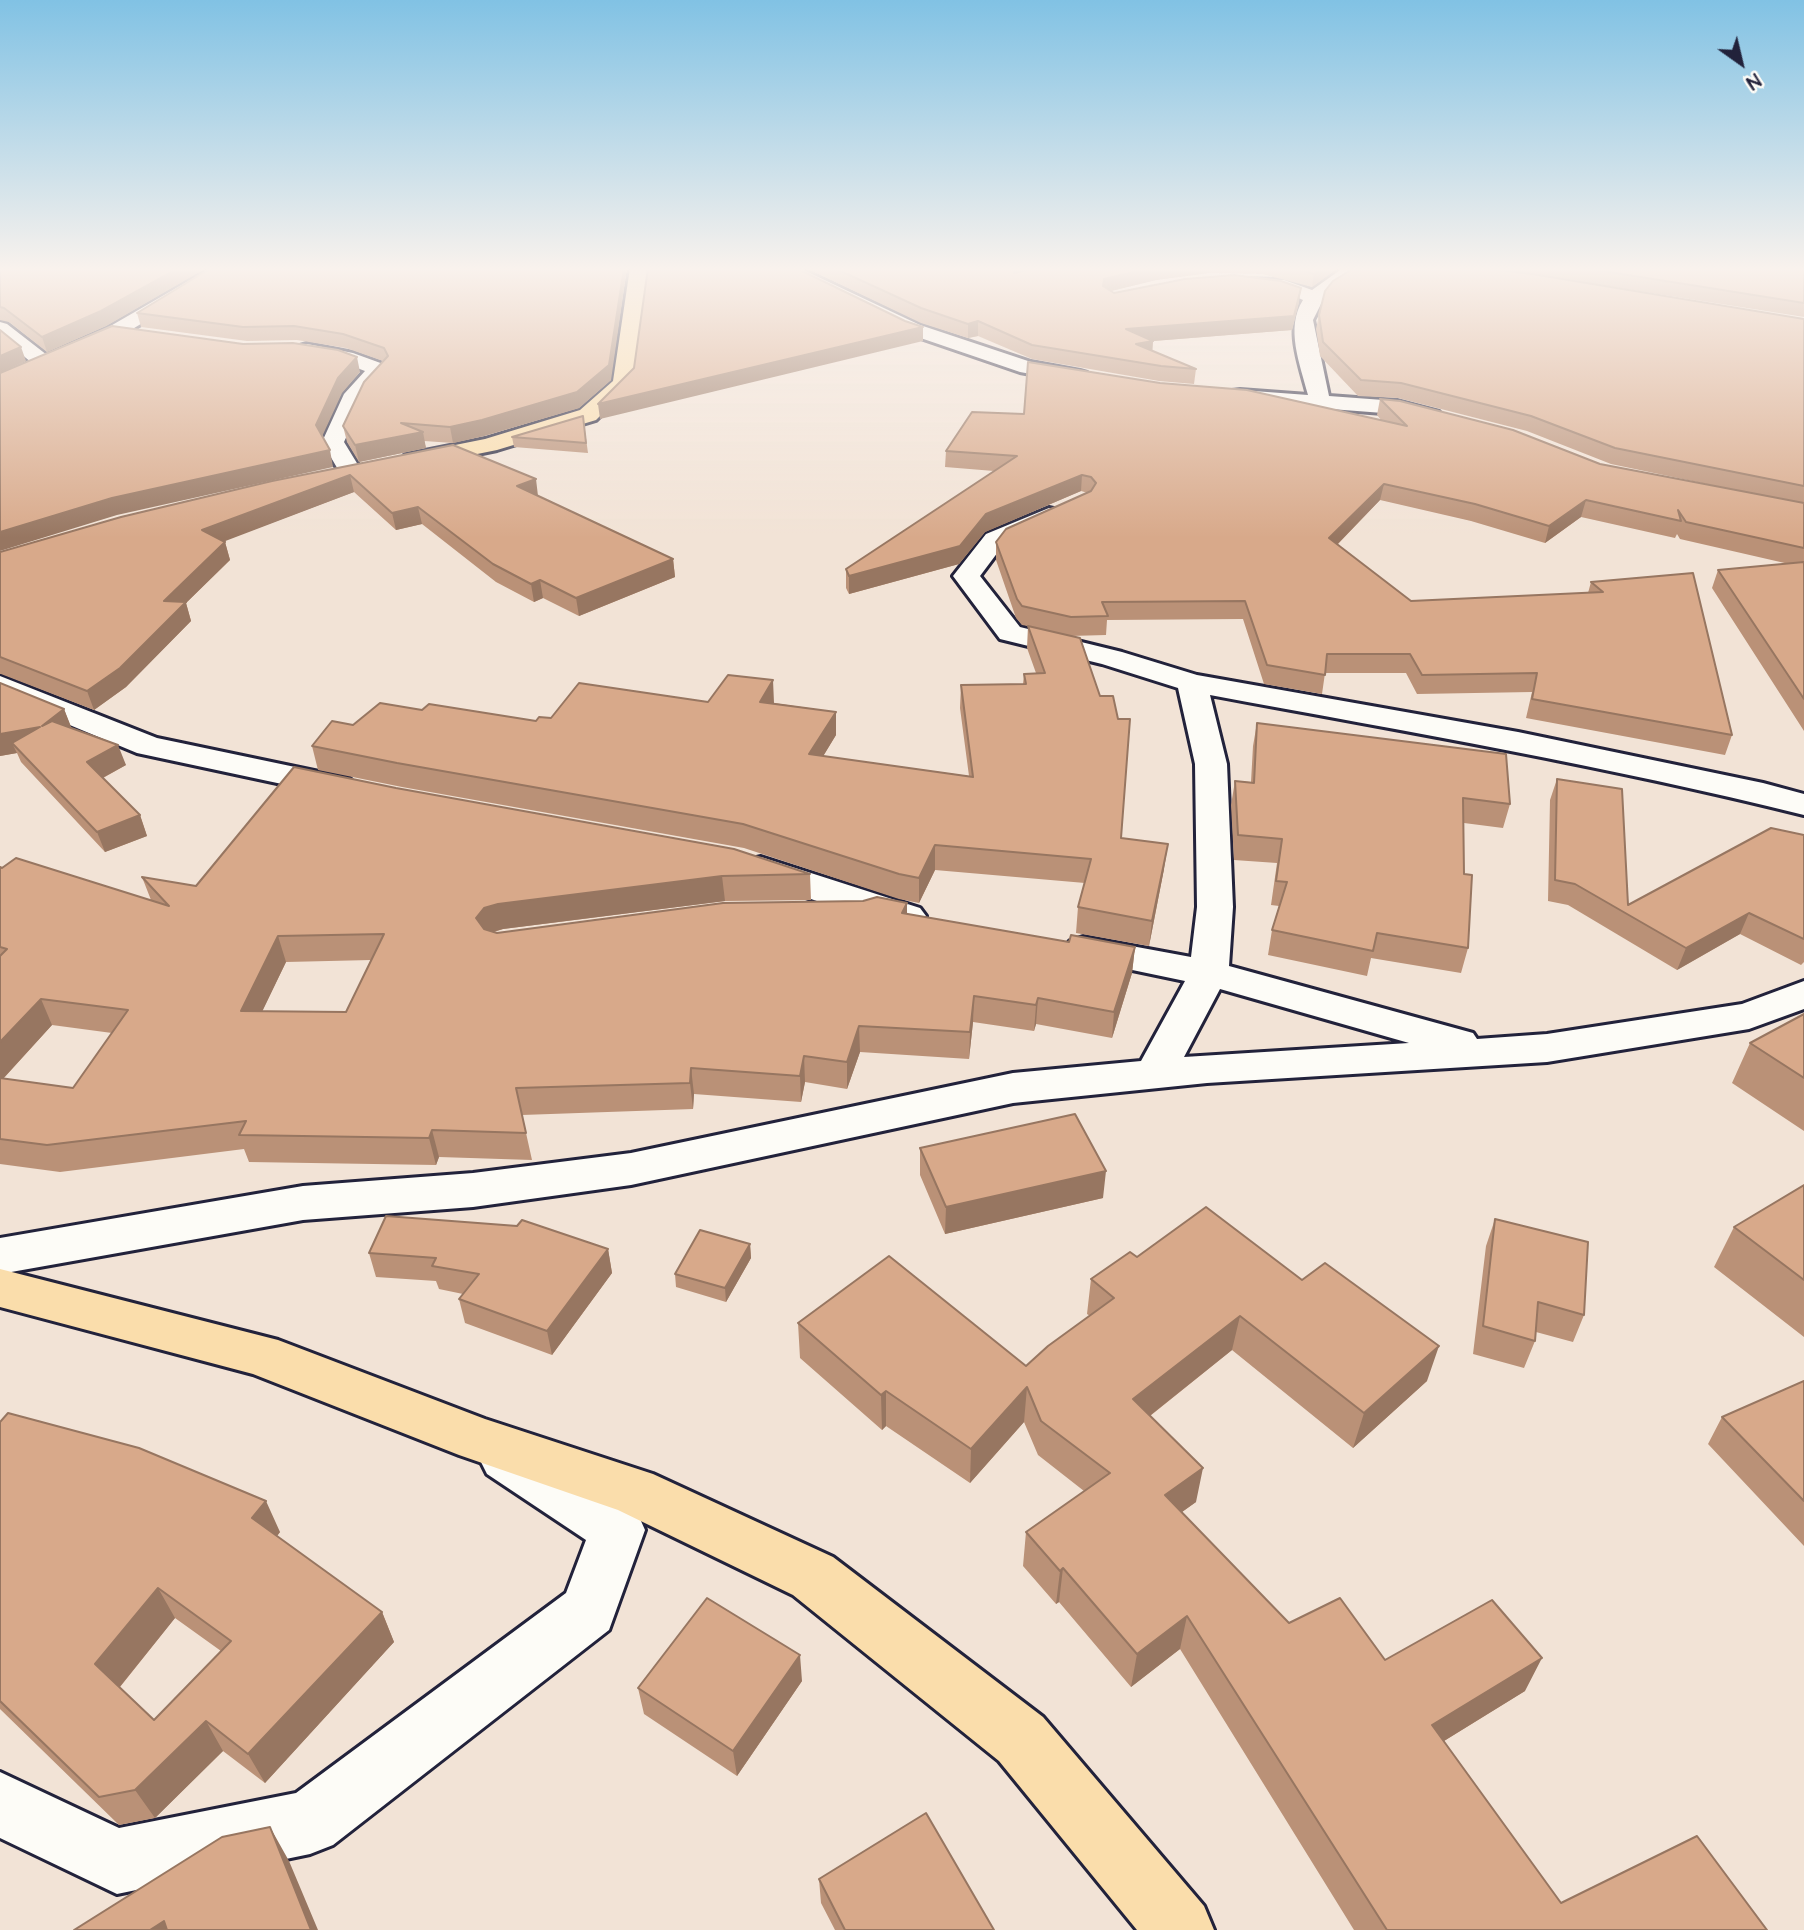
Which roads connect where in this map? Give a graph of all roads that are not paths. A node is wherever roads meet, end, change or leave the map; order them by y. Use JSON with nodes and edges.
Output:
{"nodes":[{"id":1,"x":349,"y":358,"type":"edge"},
{"id":2,"x":627,"y":358,"type":"edge"},
{"id":3,"x":998,"y":358,"type":"edge"},
{"id":4,"x":1311,"y":358,"type":"edge"},
{"id":5,"x":40,"y":359,"type":"joint"},
{"id":6,"x":0,"y":362,"type":"edge"},
{"id":7,"x":1107,"y":381,"type":"edge"},
{"id":8,"x":0,"y":384,"type":"edge"},
{"id":9,"x":1213,"y":394,"type":"edge"},
{"id":10,"x":1320,"y":402,"type":"junction"},
{"id":11,"x":1451,"y":422,"type":"edge"},
{"id":12,"x":351,"y":472,"type":"junction"},
{"id":13,"x":326,"y":478,"type":"edge"},
{"id":14,"x":1080,"y":501,"type":"edge"},
{"id":15,"x":1192,"y":683,"type":"junction"},
{"id":16,"x":0,"y":684,"type":"edge"},
{"id":17,"x":375,"y":794,"type":"edge"},
{"id":18,"x":1804,"y":805,"type":"edge"},
{"id":19,"x":730,"y":859,"type":"edge"},
{"id":20,"x":890,"y":912,"type":"junction"},
{"id":21,"x":794,"y":914,"type":"edge"},
{"id":22,"x":943,"y":922,"type":"edge"},
{"id":23,"x":1050,"y":943,"type":"edge"},
{"id":24,"x":1209,"y":974,"type":"junction"},
{"id":25,"x":1804,"y":995,"type":"edge"},
{"id":26,"x":1487,"y":1051,"type":"junction"},
{"id":27,"x":1154,"y":1075,"type":"junction"},
{"id":28,"x":0,"y":1256,"type":"edge"},
{"id":29,"x":0,"y":1288,"type":"edge"},
{"id":30,"x":478,"y":1439,"type":"junction"},
{"id":31,"x":0,"y":1804,"type":"edge"},
{"id":32,"x":1180,"y":1930,"type":"edge"}],
"edges":[{"from":1,"to":12,"type":"street"},
{"from":2,"to":12,"type":"main road"},
{"from":3,"to":7,"type":"street"},
{"from":4,"to":10,"type":"street"},
{"from":5,"to":6,"type":"street"},
{"from":5,"to":8,"type":"street"},
{"from":9,"to":10,"type":"street"},
{"from":10,"to":11,"type":"street"},
{"from":12,"to":13,"type":"main road"},
{"from":14,"to":15,"type":"street"},
{"from":15,"to":18,"type":"street"},
{"from":15,"to":24,"type":"street"},
{"from":16,"to":17,"type":"street"},
{"from":19,"to":20,"type":"street"},
{"from":20,"to":21,"type":"street"},
{"from":20,"to":22,"type":"street"},
{"from":23,"to":24,"type":"street"},
{"from":24,"to":26,"type":"street"},
{"from":24,"to":27,"type":"street"},
{"from":25,"to":26,"type":"street"},
{"from":26,"to":27,"type":"street"},
{"from":27,"to":28,"type":"street"},
{"from":29,"to":30,"type":"main road"},
{"from":30,"to":31,"type":"street"},
{"from":30,"to":32,"type":"main road"}]}
